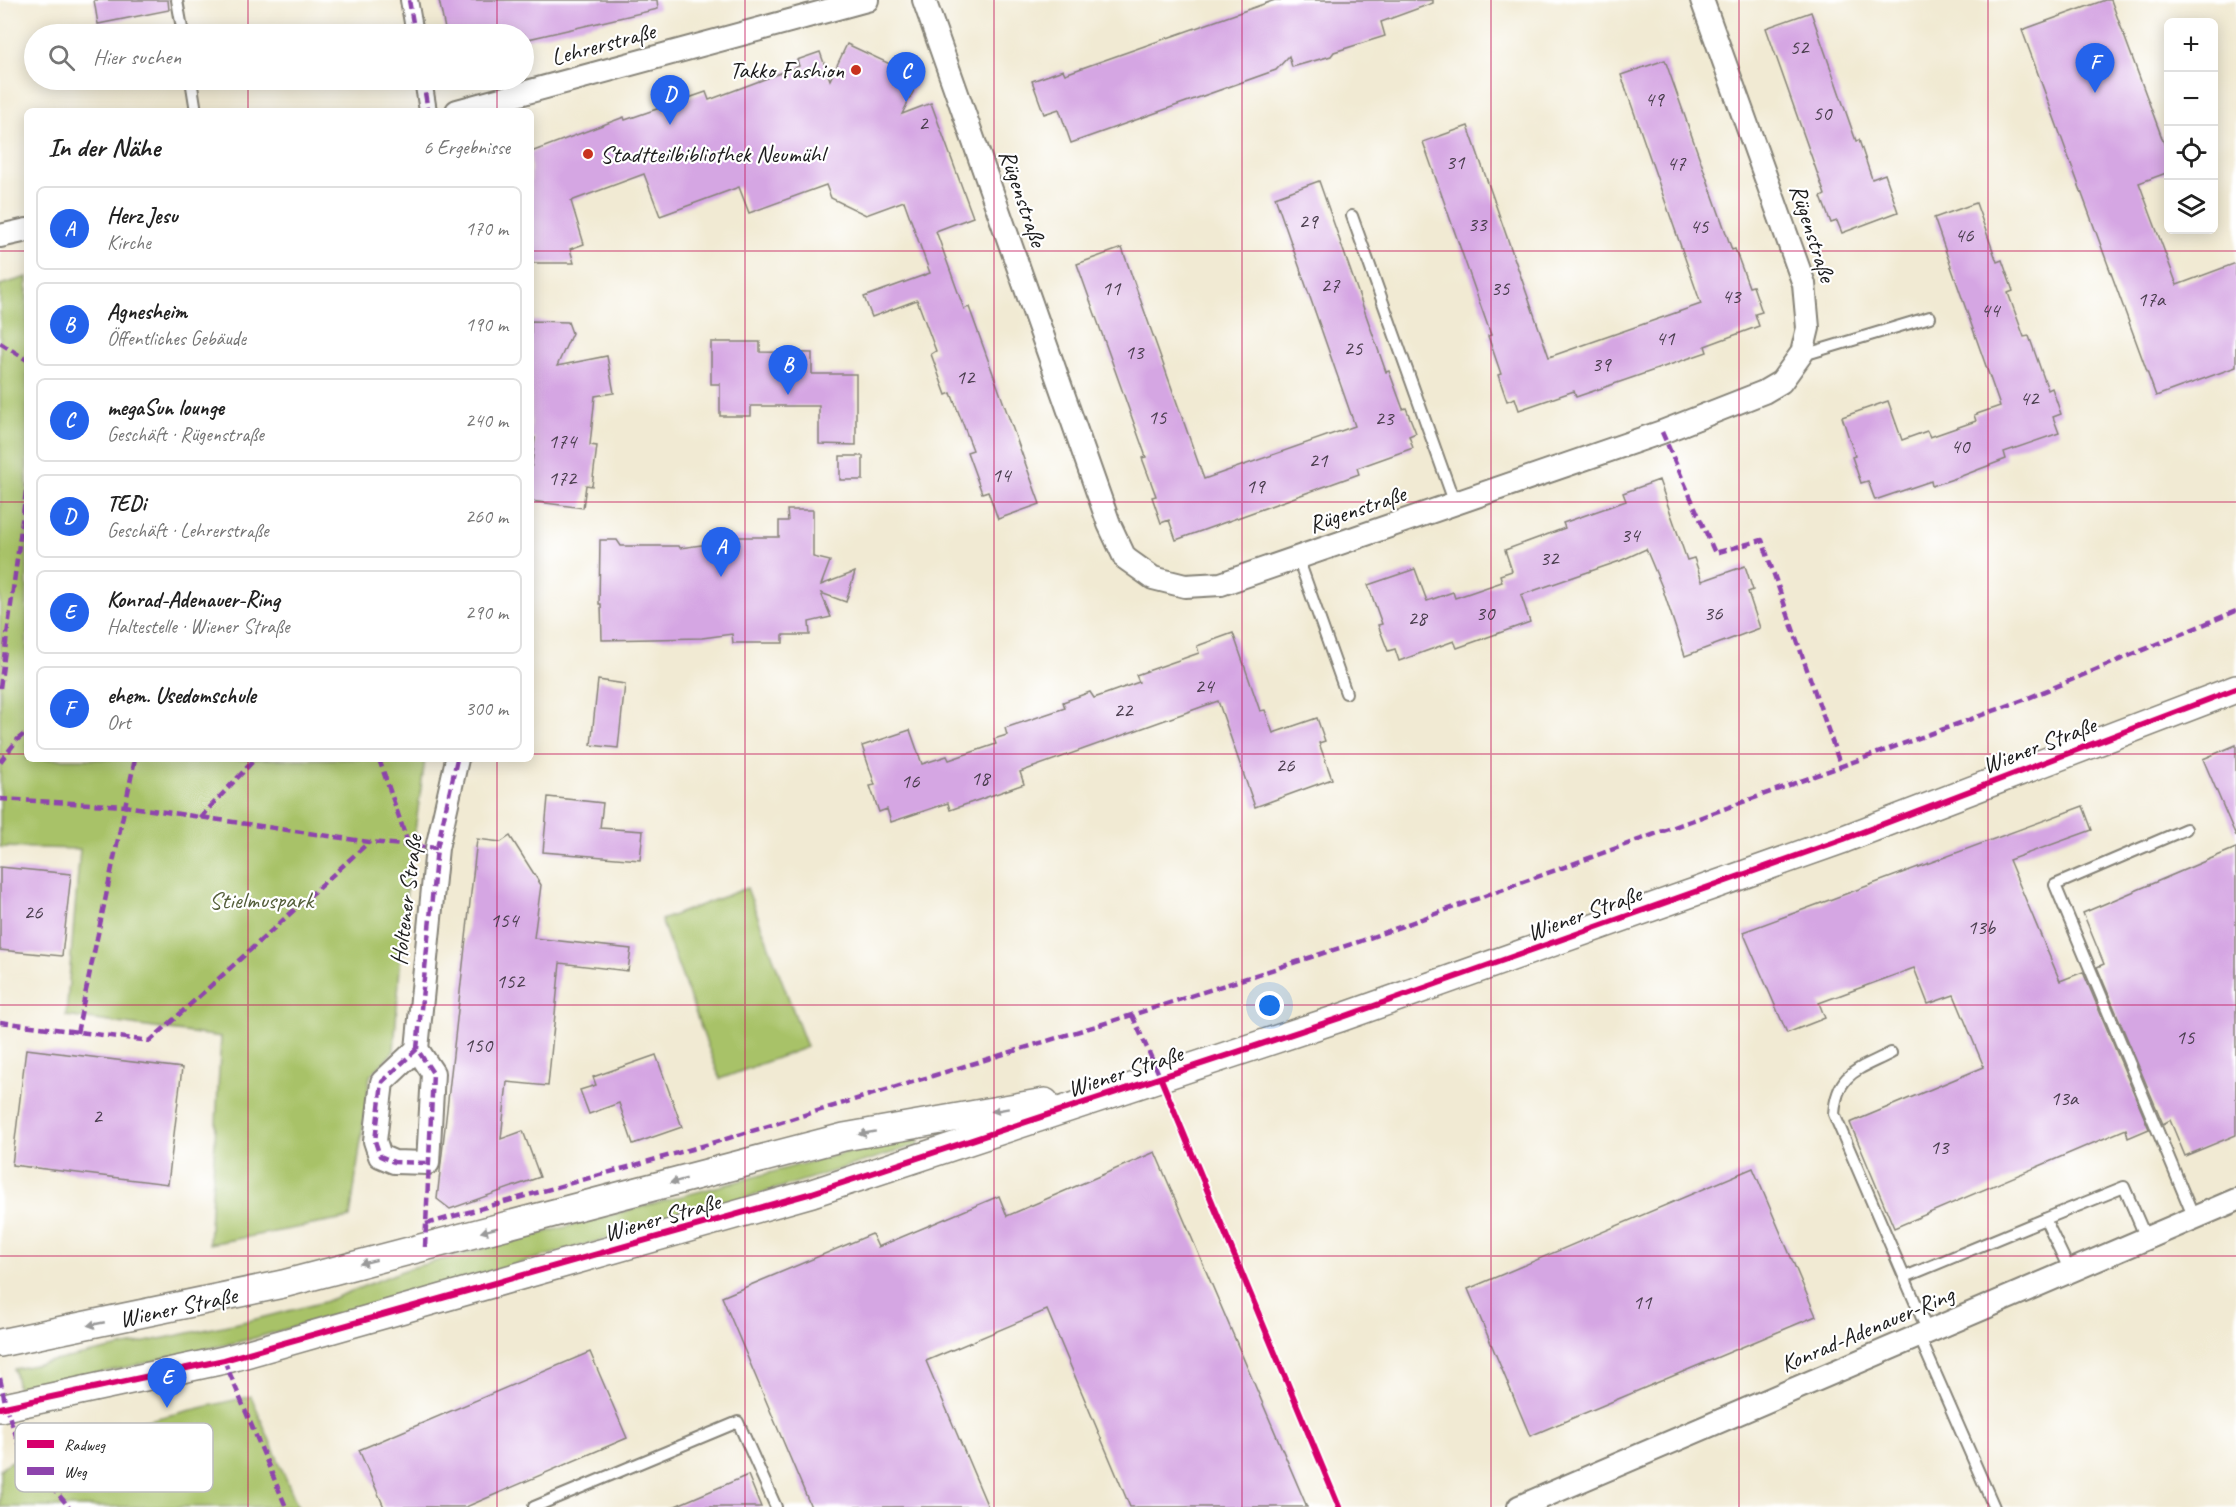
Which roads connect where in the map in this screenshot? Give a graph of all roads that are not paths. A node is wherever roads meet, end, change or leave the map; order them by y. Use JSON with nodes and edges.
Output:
{"nodes":[{"id":1,"x":177,"y":0,"type":"edge"},
{"id":2,"x":409,"y":0,"type":"edge"},
{"id":3,"x":867,"y":0,"type":"edge"},
{"id":4,"x":924,"y":0,"type":"edge"},
{"id":5,"x":1702,"y":0,"type":"edge"},
{"id":6,"x":181,"y":24,"type":"edge"},
{"id":7,"x":413,"y":24,"type":"edge"},
{"id":8,"x":193,"y":90,"type":"edge"},
{"id":9,"x":425,"y":90,"type":"edge"},
{"id":10,"x":196,"y":108,"type":"edge"},
{"id":11,"x":428,"y":108,"type":"edge"},
{"id":12,"x":468,"y":108,"type":"edge"},
{"id":13,"x":1352,"y":216,"type":"dead end"},
{"id":14,"x":24,"y":231,"type":"edge"},
{"id":15,"x":0,"y":236,"type":"edge"},
{"id":16,"x":1930,"y":317,"type":"dead end"},
{"id":17,"x":1800,"y":356,"type":"junction"},
{"id":18,"x":1455,"y":504,"type":"junction"},
{"id":19,"x":1298,"y":558,"type":"junction"},
{"id":20,"x":2236,"y":689,"type":"edge"},
{"id":21,"x":1346,"y":693,"type":"dead end"},
{"id":22,"x":456,"y":762,"type":"edge"},
{"id":23,"x":2186,"y":829,"type":"dead end"},
{"id":24,"x":417,"y":1049,"type":"junction"},
{"id":25,"x":1891,"y":1053,"type":"dead end"},
{"id":26,"x":1161,"y":1079,"type":"junction"},
{"id":27,"x":2236,"y":1200,"type":"edge"},
{"id":28,"x":2194,"y":1218,"type":"junction"},
{"id":29,"x":2045,"y":1219,"type":"junction"},
{"id":30,"x":2146,"y":1238,"type":"junction"},
{"id":31,"x":2070,"y":1271,"type":"junction"},
{"id":32,"x":1905,"y":1277,"type":"junction"},
{"id":33,"x":1923,"y":1334,"type":"junction"},
{"id":34,"x":0,"y":1344,"type":"edge"},
{"id":35,"x":0,"y":1408,"type":"edge"},
{"id":36,"x":534,"y":1507,"type":"edge"},
{"id":37,"x":776,"y":1507,"type":"edge"},
{"id":38,"x":1519,"y":1507,"type":"edge"},
{"id":39,"x":1994,"y":1507,"type":"edge"}],
"edges":[{"from":1,"to":6,"type":"lane"},
{"from":2,"to":7,"type":"street"},
{"from":3,"to":12,"type":"street","name":"Lehrerstraße"},
{"from":4,"to":19,"type":"street","name":"Rügenstraße"},
{"from":5,"to":17,"type":"street","name":"Rügenstraße"},
{"from":8,"to":10,"type":"lane"},
{"from":9,"to":11,"type":"street"},
{"from":13,"to":18,"type":"lane"},
{"from":14,"to":15,"type":"street"},
{"from":16,"to":17,"type":"lane"},
{"from":17,"to":18,"type":"street","name":"Rügenstraße"},
{"from":18,"to":19,"type":"street","name":"Rügenstraße"},
{"from":19,"to":21,"type":"lane"},
{"from":20,"to":26,"type":"street","name":"Wiener Straße"},
{"from":22,"to":24,"type":"street","name":"Holtener Straße"},
{"from":23,"to":28,"type":"lane"},
{"from":24,"to":24,"type":"street"},
{"from":25,"to":32,"type":"lane"},
{"from":26,"to":34,"type":"street","name":"Wiener Straße","one_way":true},
{"from":26,"to":35,"type":"street","name":"Wiener Straße"},
{"from":27,"to":28,"type":"street","name":"Konrad-Adenauer-Ring"},
{"from":28,"to":30,"type":"street","name":"Konrad-Adenauer-Ring"},
{"from":29,"to":30,"type":"lane"},
{"from":29,"to":31,"type":"lane"},
{"from":29,"to":32,"type":"lane"},
{"from":30,"to":31,"type":"street","name":"Konrad-Adenauer-Ring"},
{"from":31,"to":33,"type":"street","name":"Konrad-Adenauer-Ring"},
{"from":32,"to":33,"type":"lane"},
{"from":33,"to":38,"type":"street","name":"Konrad-Adenauer-Ring"},
{"from":33,"to":39,"type":"lane"},
{"from":36,"to":37,"type":"lane"}]}
